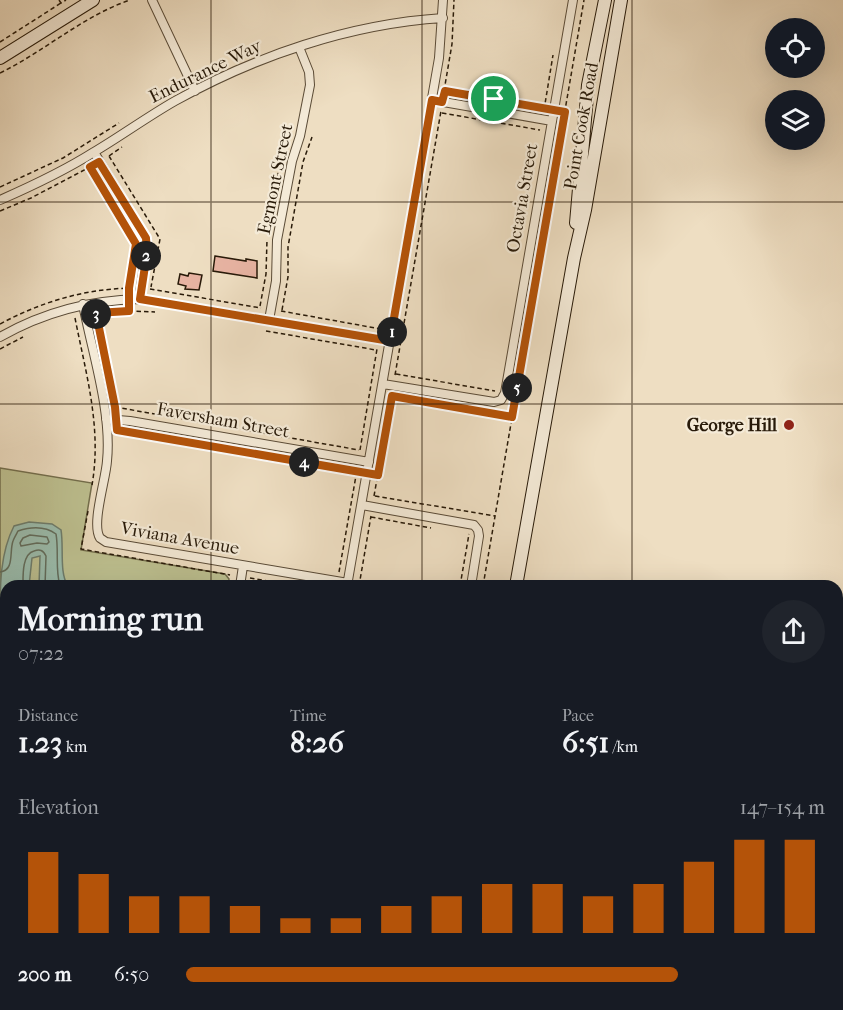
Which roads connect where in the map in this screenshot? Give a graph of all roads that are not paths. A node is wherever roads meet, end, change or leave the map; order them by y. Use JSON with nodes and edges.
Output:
{"nodes":[{"id":1,"x":93,"y":0,"type":"edge"},
{"id":2,"x":152,"y":0,"type":"edge"},
{"id":3,"x":442,"y":0,"type":"edge"},
{"id":4,"x":573,"y":0,"type":"edge"},
{"id":5,"x":605,"y":0,"type":"edge"},
{"id":6,"x":621,"y":0,"type":"edge"},
{"id":7,"x":75,"y":5,"type":"edge"},
{"id":8,"x":443,"y":18,"type":"junction"},
{"id":9,"x":299,"y":47,"type":"junction"},
{"id":10,"x":0,"y":58,"type":"edge"},
{"id":11,"x":195,"y":91,"type":"junction"},
{"id":12,"x":432,"y":100,"type":"junction"},
{"id":13,"x":552,"y":121,"type":"junction"},
{"id":14,"x":94,"y":152,"type":"junction"},
{"id":15,"x":0,"y":200,"type":"edge"},
{"id":16,"x":574,"y":258,"type":"junction"},
{"id":17,"x":140,"y":299,"type":"junction"},
{"id":18,"x":83,"y":304,"type":"junction"},
{"id":19,"x":269,"y":320,"type":"junction"},
{"id":20,"x":0,"y":337,"type":"edge"},
{"id":21,"x":390,"y":341,"type":"junction"},
{"id":22,"x":383,"y":384,"type":"junction"},
{"id":23,"x":106,"y":419,"type":"junction"},
{"id":24,"x":369,"y":462,"type":"junction"},
{"id":25,"x":362,"y":505,"type":"junction"},
{"id":26,"x":243,"y":566,"type":"junction"},
{"id":27,"x":241,"y":580,"type":"edge"},
{"id":28,"x":320,"y":580,"type":"edge"},
{"id":29,"x":349,"y":580,"type":"edge"},
{"id":30,"x":472,"y":580,"type":"edge"},
{"id":31,"x":517,"y":580,"type":"edge"}],
"edges":[{"from":1,"to":7,"type":"main road"},
{"from":2,"to":11,"type":"street"},
{"from":3,"to":8,"type":"street"},
{"from":4,"to":13,"type":"street","name":"Octavia Street"},
{"from":5,"to":16,"type":"main road","name":"Point Cook Road"},
{"from":6,"to":16,"type":"main road","name":"Point Cook Road"},
{"from":7,"to":10,"type":"main road"},
{"from":8,"to":9,"type":"street","name":"Endurance Way"},
{"from":8,"to":12,"type":"street"},
{"from":9,"to":11,"type":"street","name":"Endurance Way"},
{"from":9,"to":19,"type":"street","name":"Egmont Street"},
{"from":11,"to":14,"type":"street","name":"Endurance Way"},
{"from":12,"to":13,"type":"street"},
{"from":12,"to":21,"type":"street"},
{"from":13,"to":22,"type":"street","name":"Octavia Street"},
{"from":14,"to":15,"type":"street","name":"Endurance Way"},
{"from":14,"to":17,"type":"street"},
{"from":16,"to":31,"type":"main road","name":"Point Cook Road"},
{"from":17,"to":18,"type":"street"},
{"from":17,"to":19,"type":"street"},
{"from":18,"to":20,"type":"street"},
{"from":18,"to":23,"type":"street","name":"Viviana Avenue"},
{"from":19,"to":21,"type":"street"},
{"from":21,"to":22,"type":"street"},
{"from":22,"to":24,"type":"street"},
{"from":23,"to":24,"type":"street","name":"Faversham Street"},
{"from":23,"to":26,"type":"street","name":"Viviana Avenue"},
{"from":24,"to":25,"type":"street"},
{"from":25,"to":29,"type":"street"},
{"from":25,"to":30,"type":"street"},
{"from":26,"to":27,"type":"street"},
{"from":26,"to":28,"type":"street","name":"Viviana Avenue"}]}
